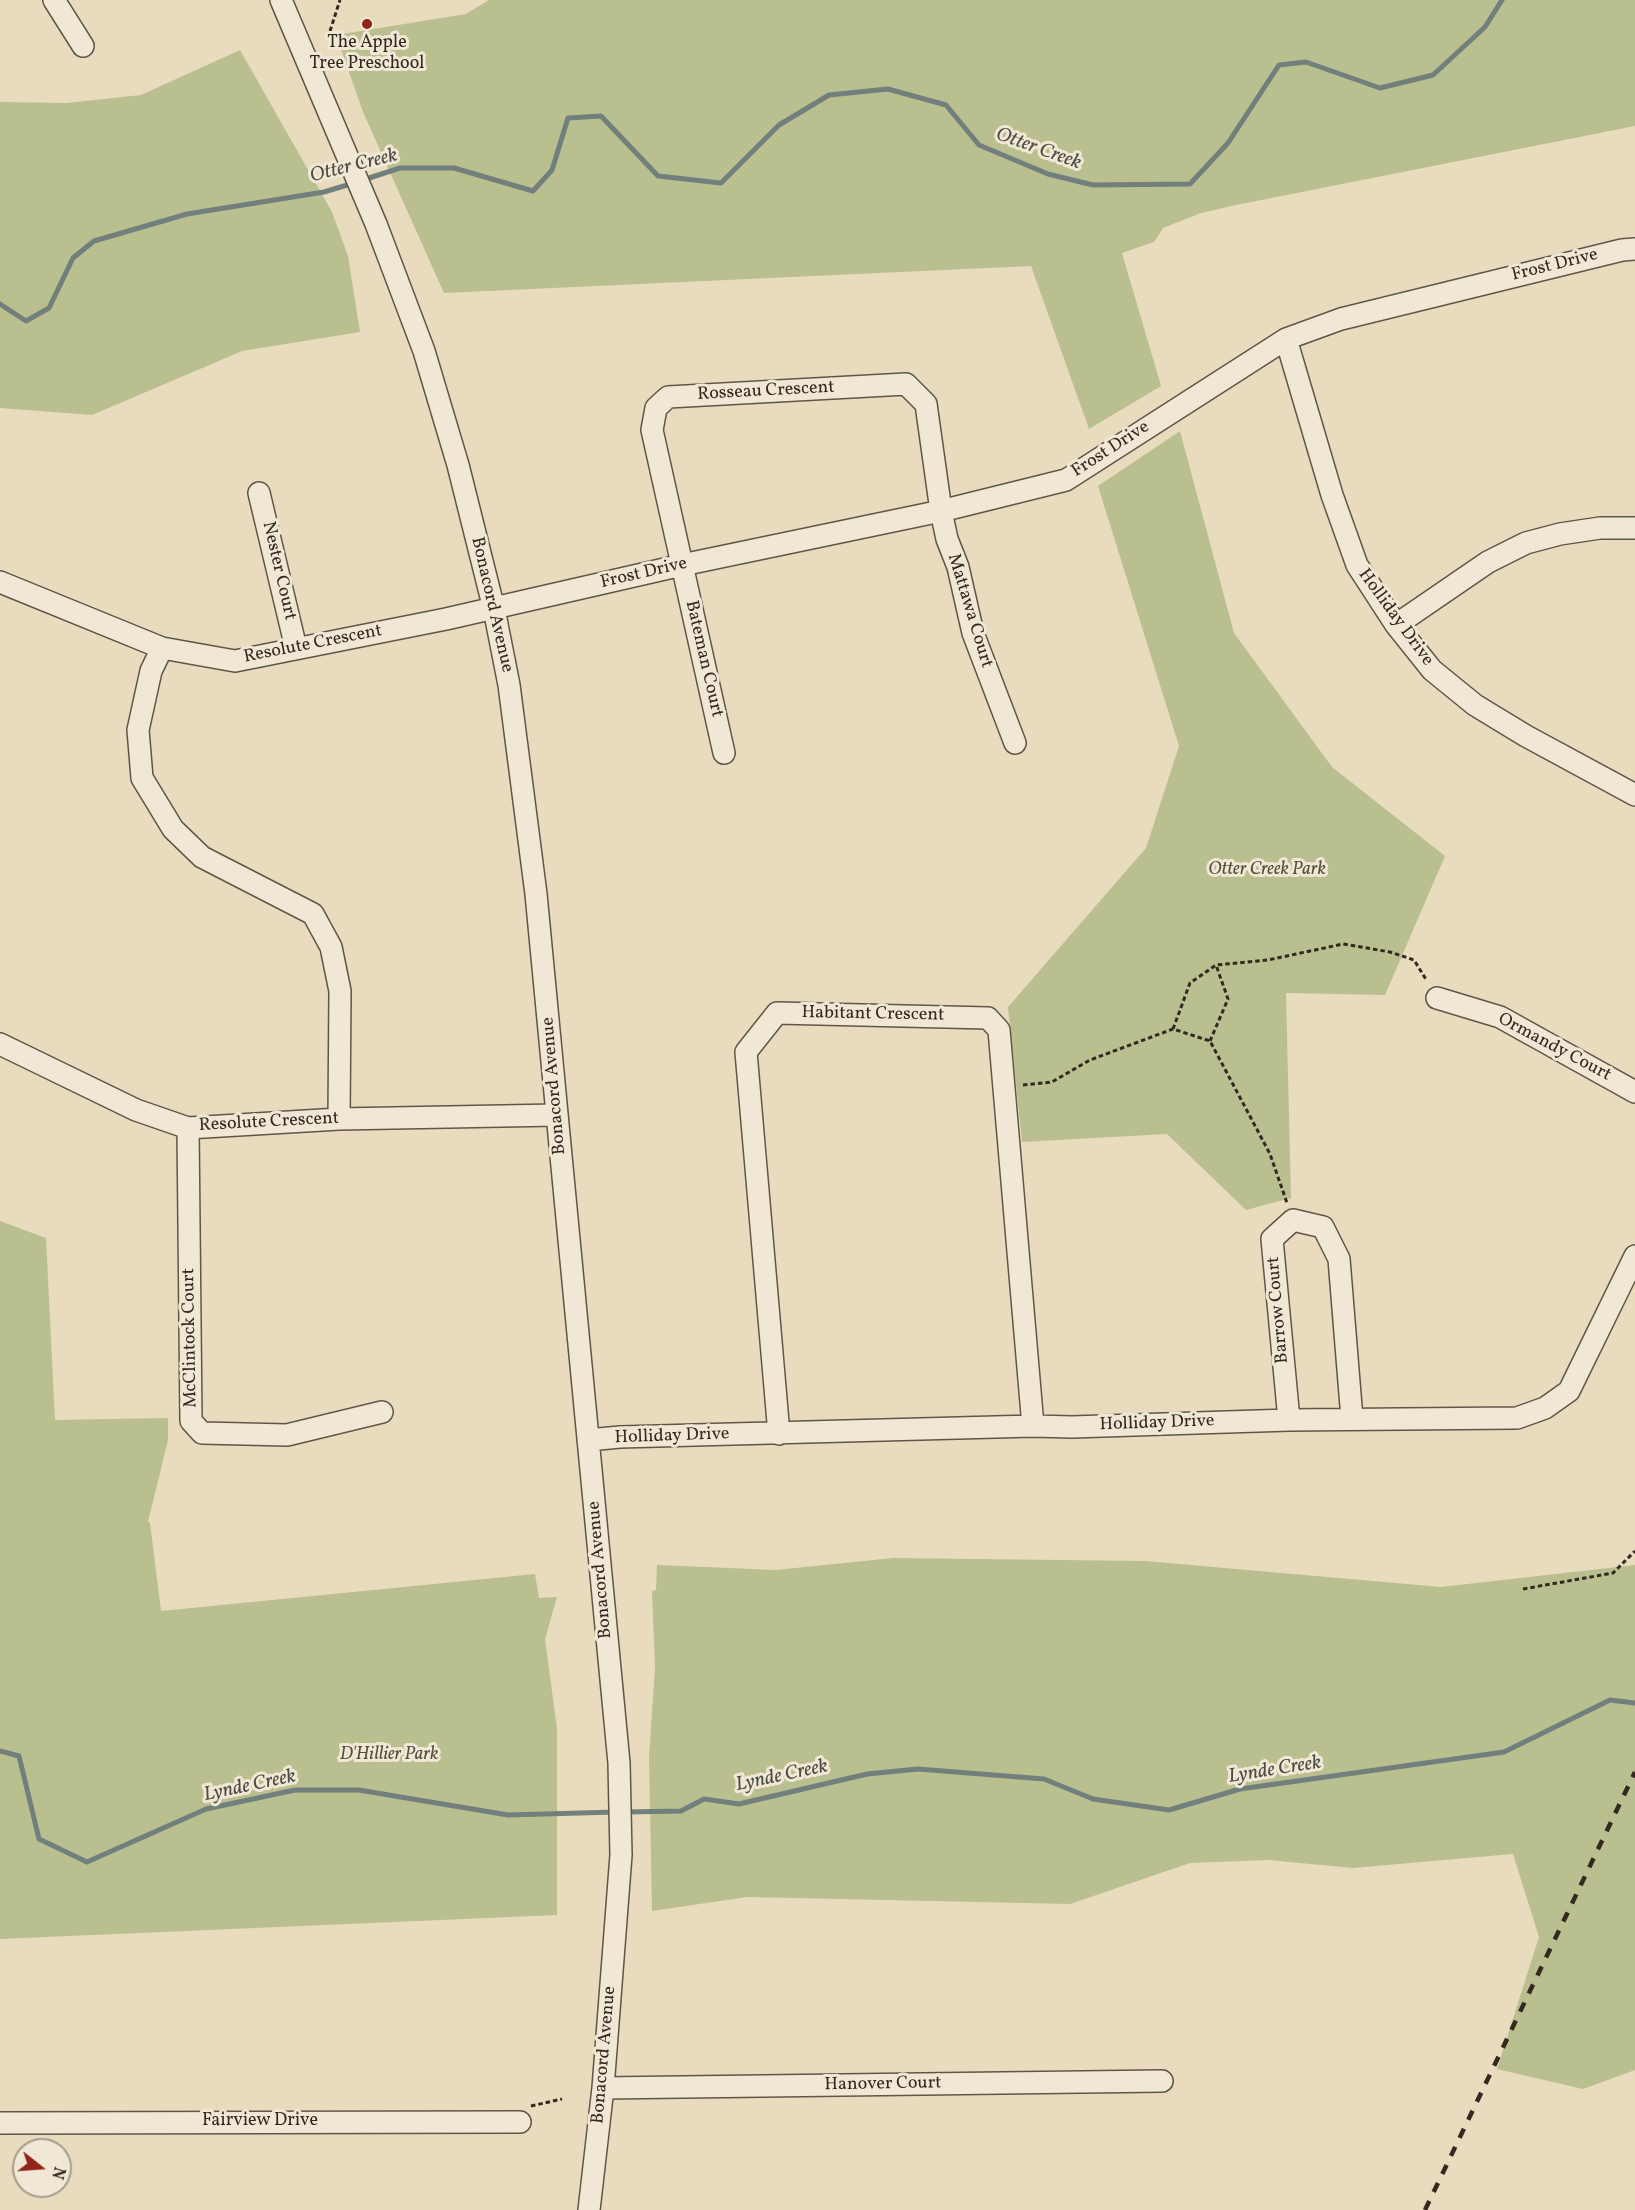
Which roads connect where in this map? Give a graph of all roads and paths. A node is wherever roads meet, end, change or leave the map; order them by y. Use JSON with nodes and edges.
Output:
{"nodes":[{"id":1,"x":54,"y":0,"type":"edge"},
{"id":2,"x":280,"y":0,"type":"edge"},
{"id":3,"x":340,"y":0,"type":"edge"},
{"id":4,"x":330,"y":31,"type":"dead end"},
{"id":5,"x":83,"y":46,"type":"dead end"},
{"id":6,"x":1635,"y":249,"type":"edge"},
{"id":7,"x":1286,"y":339,"type":"junction"},
{"id":8,"x":259,"y":493,"type":"dead end"},
{"id":9,"x":941,"y":511,"type":"junction"},
{"id":10,"x":1635,"y":528,"type":"edge"},
{"id":11,"x":681,"y":565,"type":"junction"},
{"id":12,"x":0,"y":582,"type":"edge"},
{"id":13,"x":494,"y":609,"type":"junction"},
{"id":14,"x":1396,"y":625,"type":"junction"},
{"id":15,"x":162,"y":648,"type":"junction"},
{"id":16,"x":296,"y":648,"type":"junction"},
{"id":17,"x":1015,"y":743,"type":"dead end"},
{"id":18,"x":724,"y":753,"type":"dead end"},
{"id":19,"x":1635,"y":795,"type":"edge"},
{"id":20,"x":1216,"y":965,"type":"junction"},
{"id":21,"x":1437,"y":998,"type":"joint"},
{"id":22,"x":1173,"y":1029,"type":"junction"},
{"id":23,"x":1210,"y":1041,"type":"junction"},
{"id":24,"x":0,"y":1044,"type":"edge"},
{"id":25,"x":1003,"y":1086,"type":"junction"},
{"id":26,"x":1635,"y":1092,"type":"edge"},
{"id":27,"x":557,"y":1114,"type":"junction"},
{"id":28,"x":339,"y":1119,"type":"junction"},
{"id":29,"x":188,"y":1128,"type":"junction"},
{"id":30,"x":1293,"y":1220,"type":"junction"},
{"id":31,"x":1635,"y":1256,"type":"edge"},
{"id":32,"x":382,"y":1412,"type":"dead end"},
{"id":33,"x":1352,"y":1419,"type":"junction"},
{"id":34,"x":1289,"y":1420,"type":"junction"},
{"id":35,"x":1033,"y":1426,"type":"junction"},
{"id":36,"x":779,"y":1434,"type":"junction"},
{"id":37,"x":588,"y":1440,"type":"junction"},
{"id":38,"x":1635,"y":1551,"type":"edge"},
{"id":39,"x":1523,"y":1589,"type":"dead end"},
{"id":40,"x":1162,"y":2081,"type":"dead end"},
{"id":41,"x":603,"y":2088,"type":"junction"},
{"id":42,"x":562,"y":2099,"type":"dead end"},
{"id":43,"x":520,"y":2122,"type":"joint"},
{"id":44,"x":0,"y":2123,"type":"edge"},
{"id":45,"x":589,"y":2210,"type":"edge"}],
"edges":[{"from":1,"to":5,"type":"street"},
{"from":2,"to":13,"type":"street","name":"Bonacord Avenue"},
{"from":3,"to":4,"type":"path"},
{"from":6,"to":7,"type":"street","name":"Frost Drive"},
{"from":7,"to":9,"type":"street","name":"Frost Drive"},
{"from":7,"to":14,"type":"street","name":"Holliday Drive"},
{"from":8,"to":16,"type":"street","name":"Nester Court"},
{"from":9,"to":11,"type":"street","name":"Frost Drive"},
{"from":9,"to":11,"type":"street","name":"Rosseau Crescent"},
{"from":9,"to":17,"type":"street","name":"Mattawa Court"},
{"from":10,"to":14,"type":"street"},
{"from":11,"to":13,"type":"street","name":"Frost Drive"},
{"from":11,"to":18,"type":"street","name":"Bateman Court"},
{"from":12,"to":15,"type":"street","name":"Resolute Crescent"},
{"from":13,"to":16,"type":"street","name":"Resolute Crescent"},
{"from":13,"to":27,"type":"street","name":"Bonacord Avenue"},
{"from":14,"to":19,"type":"street","name":"Holliday Drive"},
{"from":15,"to":16,"type":"street","name":"Resolute Crescent"},
{"from":15,"to":28,"type":"street"},
{"from":20,"to":21,"type":"path"},
{"from":20,"to":22,"type":"path"},
{"from":20,"to":23,"type":"path"},
{"from":21,"to":26,"type":"street","name":"Ormandy Court"},
{"from":22,"to":23,"type":"path"},
{"from":22,"to":25,"type":"path"},
{"from":23,"to":30,"type":"path"},
{"from":24,"to":29,"type":"street","name":"Resolute Crescent"},
{"from":25,"to":35,"type":"street","name":"Habitant Crescent"},
{"from":25,"to":36,"type":"street","name":"Habitant Crescent"},
{"from":27,"to":28,"type":"street","name":"Resolute Crescent"},
{"from":27,"to":37,"type":"street","name":"Bonacord Avenue"},
{"from":28,"to":29,"type":"street","name":"Resolute Crescent"},
{"from":29,"to":32,"type":"street","name":"McClintock Court"},
{"from":30,"to":33,"type":"street"},
{"from":30,"to":34,"type":"street","name":"Barrow Court"},
{"from":31,"to":33,"type":"street","name":"Holliday Drive"},
{"from":33,"to":34,"type":"street","name":"Holliday Drive"},
{"from":34,"to":35,"type":"street","name":"Holliday Drive"},
{"from":35,"to":36,"type":"street","name":"Holliday Drive"},
{"from":36,"to":37,"type":"street","name":"Holliday Drive"},
{"from":37,"to":41,"type":"street","name":"Bonacord Avenue"},
{"from":38,"to":39,"type":"path"},
{"from":40,"to":41,"type":"street","name":"Hanover Court"},
{"from":41,"to":45,"type":"street","name":"Bonacord Avenue"},
{"from":42,"to":43,"type":"path"},
{"from":43,"to":44,"type":"street","name":"Fairview Drive"}]}
